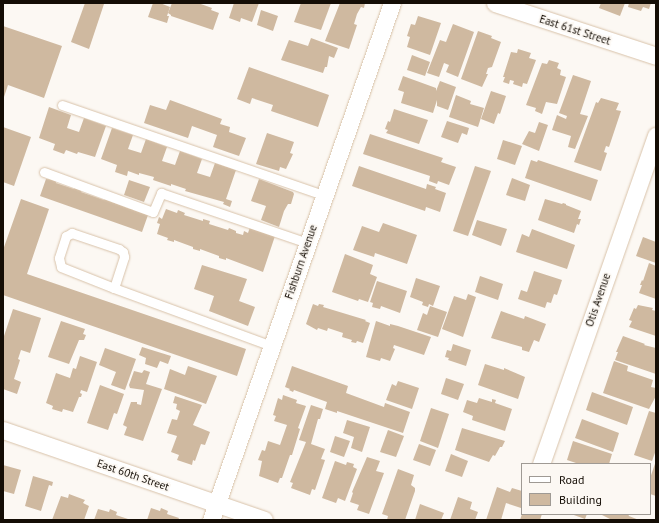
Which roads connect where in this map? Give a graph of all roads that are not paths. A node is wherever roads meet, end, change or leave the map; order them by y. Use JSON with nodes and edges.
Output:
{"nodes":[{"id":1,"x":392,"y":3,"type":"edge"},
{"id":2,"x":495,"y":3,"type":"edge"},
{"id":3,"x":656,"y":56,"type":"edge"},
{"id":4,"x":62,"y":105,"type":"dead end"},
{"id":5,"x":656,"y":136,"type":"edge"},
{"id":6,"x":44,"y":172,"type":"dead end"},
{"id":7,"x":324,"y":195,"type":"junction"},
{"id":8,"x":308,"y":243,"type":"junction"},
{"id":9,"x":114,"y":288,"type":"junction"},
{"id":10,"x":272,"y":346,"type":"junction"},
{"id":11,"x":3,"y":430,"type":"edge"},
{"id":12,"x":541,"y":463,"type":"edge"},
{"id":13,"x":216,"y":504,"type":"junction"},
{"id":14,"x":210,"y":520,"type":"edge"},
{"id":15,"x":264,"y":520,"type":"edge"}],
"edges":[{"from":1,"to":7,"type":"street","name":"Fishburn Avenue"},
{"from":2,"to":3,"type":"street","name":"East 61st Street"},
{"from":4,"to":7,"type":"lane"},
{"from":5,"to":12,"type":"street","name":"Otis Avenue"},
{"from":6,"to":8,"type":"lane"},
{"from":7,"to":8,"type":"street","name":"Fishburn Avenue"},
{"from":8,"to":10,"type":"street","name":"Fishburn Avenue"},
{"from":9,"to":9,"type":"lane"},
{"from":9,"to":10,"type":"lane"},
{"from":10,"to":13,"type":"street","name":"Fishburn Avenue"},
{"from":11,"to":13,"type":"street","name":"East 60th Street"},
{"from":13,"to":14,"type":"street","name":"Fishburn Avenue"},
{"from":13,"to":15,"type":"street","name":"East 60th Street"}]}
